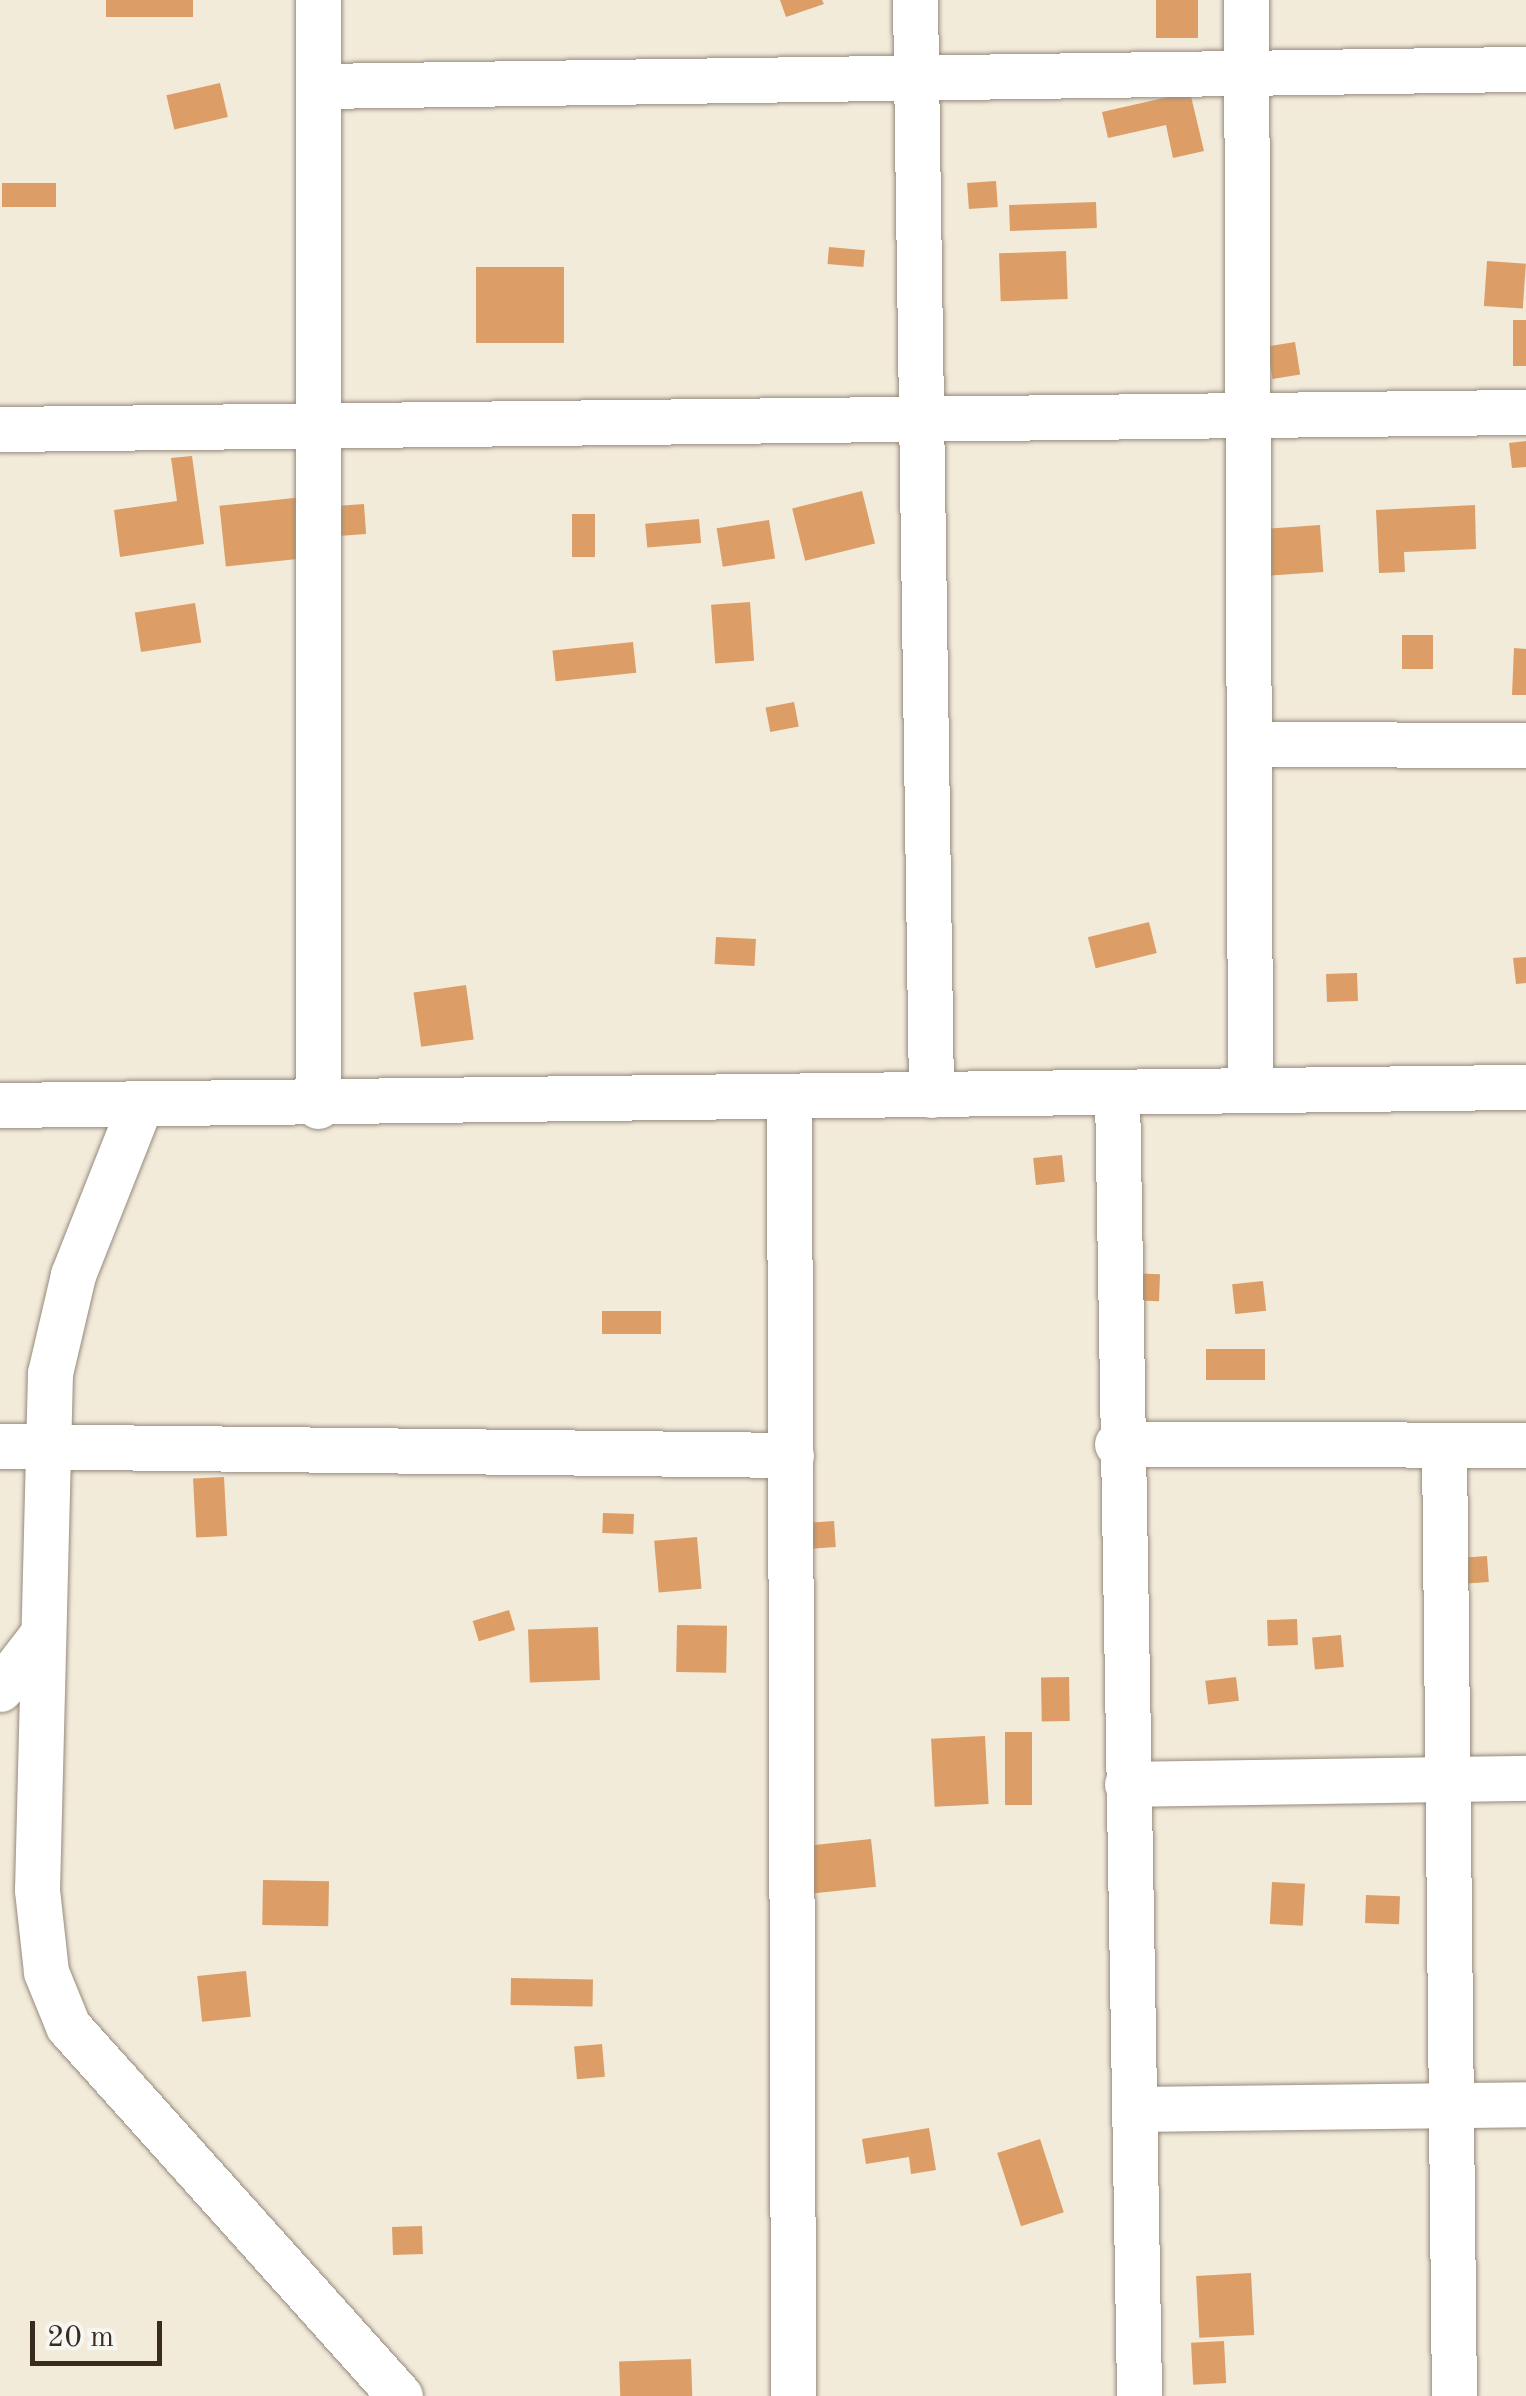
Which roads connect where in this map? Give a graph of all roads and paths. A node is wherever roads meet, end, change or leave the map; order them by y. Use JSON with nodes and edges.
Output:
{"nodes":[{"id":1,"x":318,"y":0,"type":"edge"},
{"id":2,"x":915,"y":0,"type":"edge"},
{"id":3,"x":1246,"y":0,"type":"edge"},
{"id":4,"x":1526,"y":69,"type":"edge"},
{"id":5,"x":1248,"y":72,"type":"junction"},
{"id":6,"x":915,"y":77,"type":"junction"},
{"id":7,"x":318,"y":86,"type":"junction"},
{"id":8,"x":1526,"y":412,"type":"edge"},
{"id":9,"x":1249,"y":417,"type":"junction"},
{"id":10,"x":915,"y":420,"type":"junction"},
{"id":11,"x":318,"y":423,"type":"junction"},
{"id":12,"x":0,"y":429,"type":"edge"},
{"id":13,"x":1249,"y":744,"type":"junction"},
{"id":14,"x":1526,"y":745,"type":"edge"},
{"id":15,"x":1526,"y":1088,"type":"edge"},
{"id":16,"x":1250,"y":1090,"type":"junction"},
{"id":17,"x":1117,"y":1092,"type":"junction"},
{"id":18,"x":932,"y":1095,"type":"junction"},
{"id":19,"x":789,"y":1098,"type":"junction"},
{"id":20,"x":0,"y":1106,"type":"edge"},
{"id":21,"x":318,"y":1106,"type":"junction"},
{"id":22,"x":139,"y":1108,"type":"junction"},
{"id":23,"x":45,"y":1444,"type":"junction"},
{"id":24,"x":1117,"y":1444,"type":"junction"},
{"id":25,"x":1526,"y":1445,"type":"edge"},
{"id":26,"x":0,"y":1446,"type":"edge"},
{"id":27,"x":1444,"y":1446,"type":"junction"},
{"id":28,"x":790,"y":1455,"type":"junction"},
{"id":29,"x":42,"y":1636,"type":"junction"},
{"id":30,"x":0,"y":1689,"type":"edge"},
{"id":31,"x":1526,"y":1778,"type":"edge"},
{"id":32,"x":1449,"y":1780,"type":"junction"},
{"id":33,"x":1127,"y":1784,"type":"junction"},
{"id":34,"x":1454,"y":2104,"type":"junction"},
{"id":35,"x":1526,"y":2104,"type":"edge"},
{"id":36,"x":1136,"y":2110,"type":"junction"},
{"id":37,"x":400,"y":2396,"type":"edge"},
{"id":38,"x":793,"y":2396,"type":"edge"},
{"id":39,"x":1139,"y":2396,"type":"edge"},
{"id":40,"x":1454,"y":2396,"type":"edge"}],
"edges":[{"from":1,"to":7,"type":"street"},
{"from":2,"to":6,"type":"street"},
{"from":3,"to":5,"type":"street"},
{"from":4,"to":5,"type":"street"},
{"from":5,"to":6,"type":"street"},
{"from":5,"to":9,"type":"street"},
{"from":6,"to":7,"type":"street"},
{"from":6,"to":10,"type":"street"},
{"from":7,"to":11,"type":"street"},
{"from":8,"to":9,"type":"street"},
{"from":9,"to":10,"type":"street"},
{"from":9,"to":13,"type":"street"},
{"from":10,"to":11,"type":"street"},
{"from":10,"to":18,"type":"street"},
{"from":11,"to":12,"type":"street"},
{"from":11,"to":21,"type":"street"},
{"from":13,"to":14,"type":"street"},
{"from":13,"to":16,"type":"street"},
{"from":15,"to":16,"type":"street"},
{"from":16,"to":17,"type":"street"},
{"from":17,"to":18,"type":"street"},
{"from":17,"to":24,"type":"street"},
{"from":18,"to":19,"type":"street"},
{"from":19,"to":21,"type":"street"},
{"from":19,"to":28,"type":"street"},
{"from":20,"to":22,"type":"street"},
{"from":21,"to":22,"type":"street"},
{"from":22,"to":23,"type":"street"},
{"from":23,"to":26,"type":"street"},
{"from":23,"to":28,"type":"street"},
{"from":23,"to":29,"type":"street"},
{"from":24,"to":27,"type":"street"},
{"from":24,"to":33,"type":"street"},
{"from":25,"to":27,"type":"street"},
{"from":27,"to":32,"type":"street"},
{"from":28,"to":38,"type":"street"},
{"from":29,"to":30,"type":"street"},
{"from":29,"to":37,"type":"street"},
{"from":31,"to":32,"type":"street"},
{"from":32,"to":33,"type":"street"},
{"from":32,"to":34,"type":"street"},
{"from":33,"to":36,"type":"street"},
{"from":34,"to":35,"type":"street"},
{"from":34,"to":36,"type":"street"},
{"from":34,"to":40,"type":"street"},
{"from":36,"to":39,"type":"street"}]}
